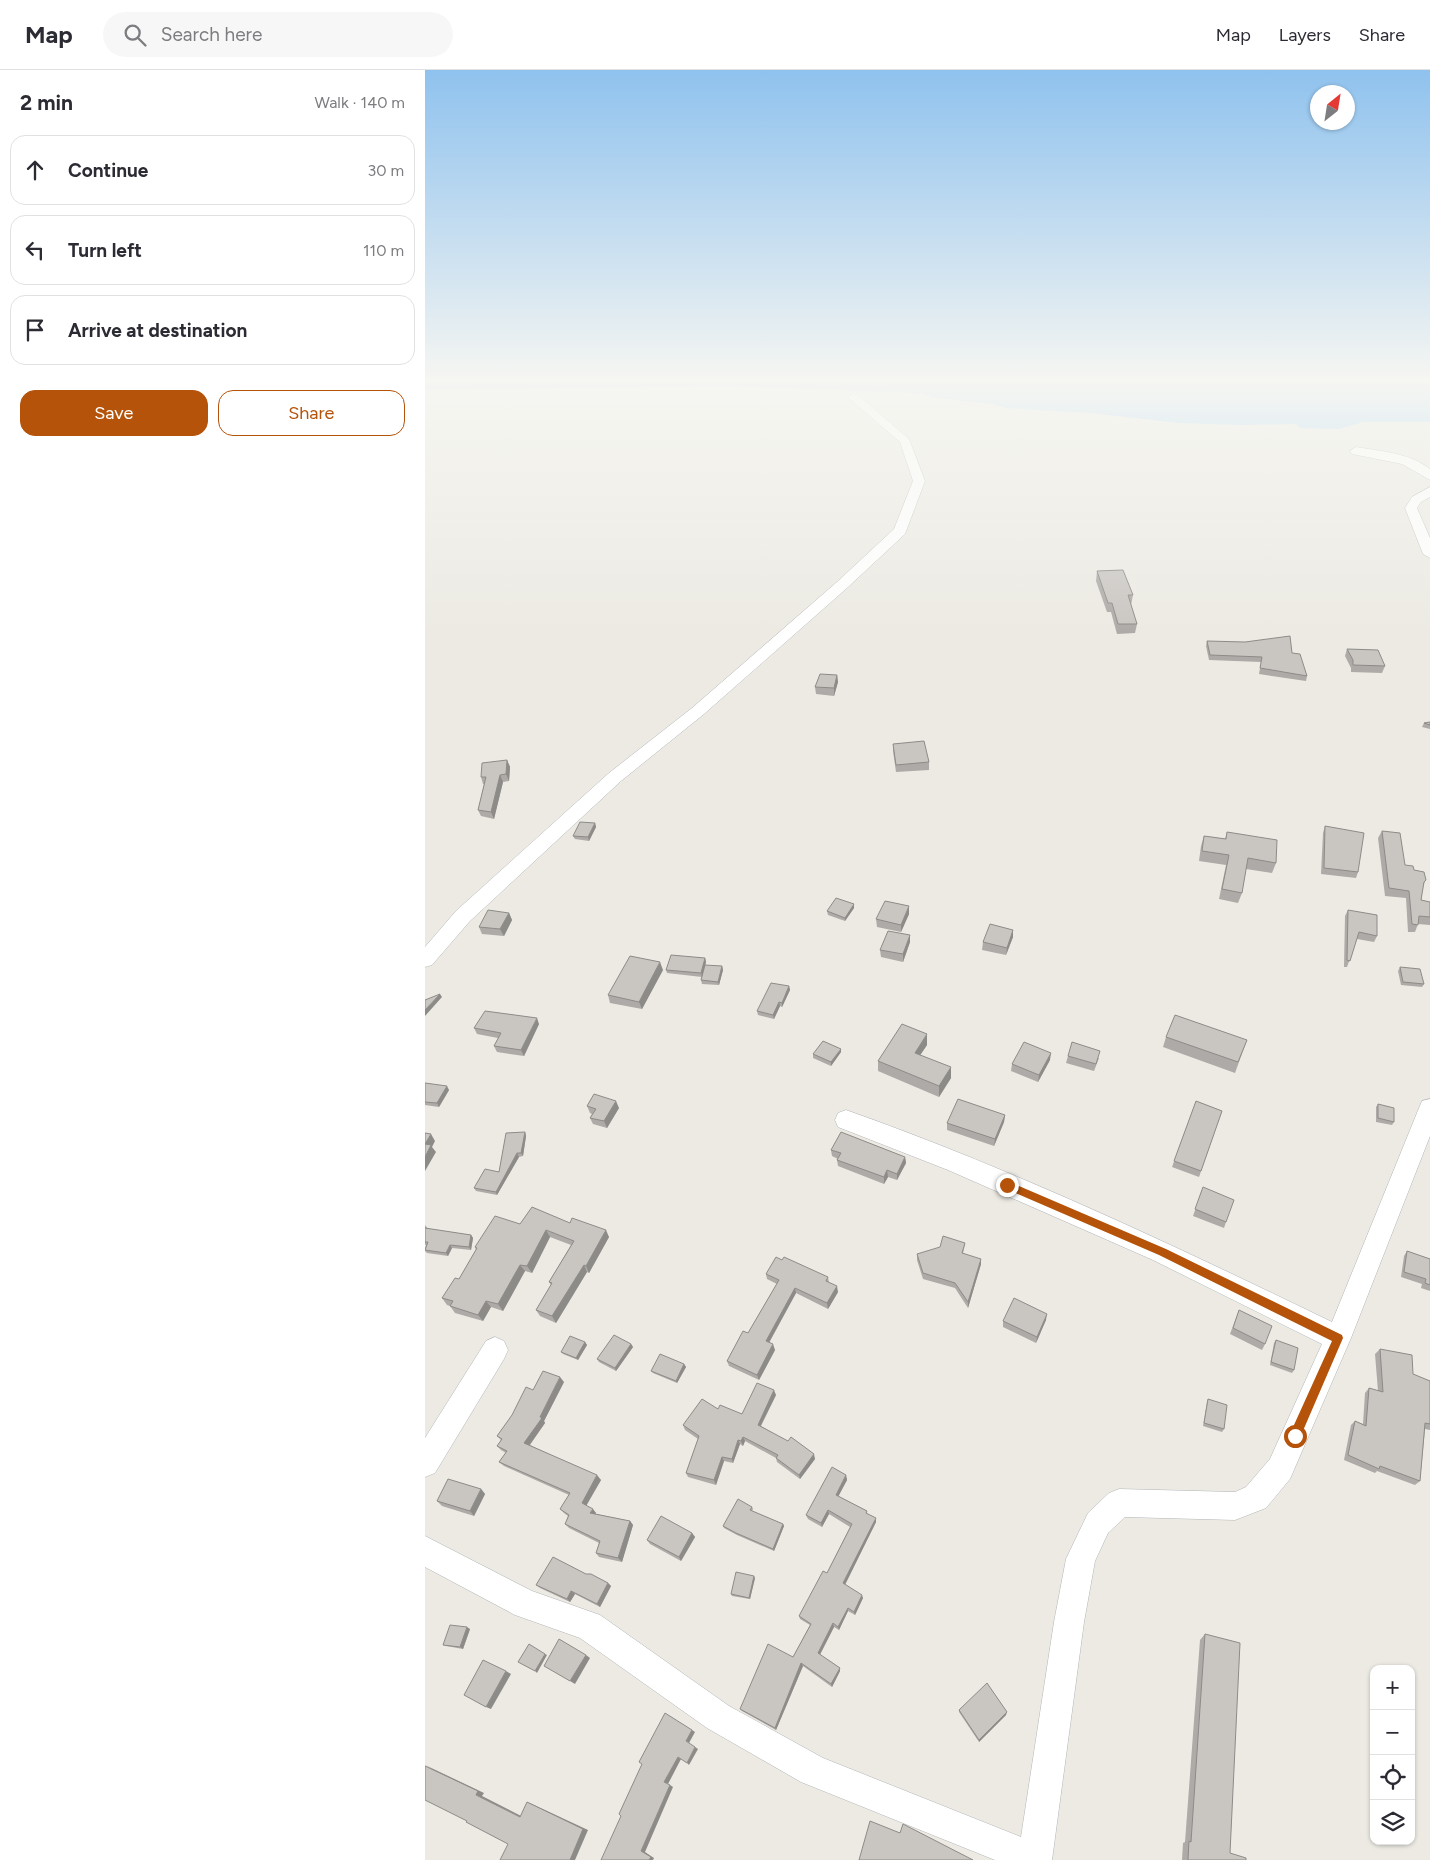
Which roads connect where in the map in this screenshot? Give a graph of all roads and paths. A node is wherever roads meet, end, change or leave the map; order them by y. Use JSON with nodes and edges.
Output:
{"nodes":[{"id":1,"x":914,"y":467,"type":"edge"},
{"id":2,"x":1416,"y":467,"type":"edge"},
{"id":3,"x":1430,"y":476,"type":"edge"},
{"id":4,"x":1430,"y":491,"type":"edge"},
{"id":5,"x":1430,"y":554,"type":"edge"},
{"id":6,"x":425,"y":960,"type":"edge"},
{"id":7,"x":1430,"y":1108,"type":"edge"},
{"id":8,"x":846,"y":1120,"type":"dead end"},
{"id":9,"x":1338,"y":1338,"type":"junction"},
{"id":10,"x":495,"y":1350,"type":"dead end"},
{"id":11,"x":425,"y":1463,"type":"edge"},
{"id":12,"x":425,"y":1551,"type":"edge"},
{"id":13,"x":1035,"y":1860,"type":"edge"}],
"edges":[{"from":1,"to":6,"type":"street"},
{"from":2,"to":3,"type":"street"},
{"from":4,"to":5,"type":"street"},
{"from":7,"to":9,"type":"street"},
{"from":8,"to":9,"type":"street"},
{"from":9,"to":13,"type":"street"},
{"from":10,"to":11,"type":"street"},
{"from":12,"to":13,"type":"street"}]}
